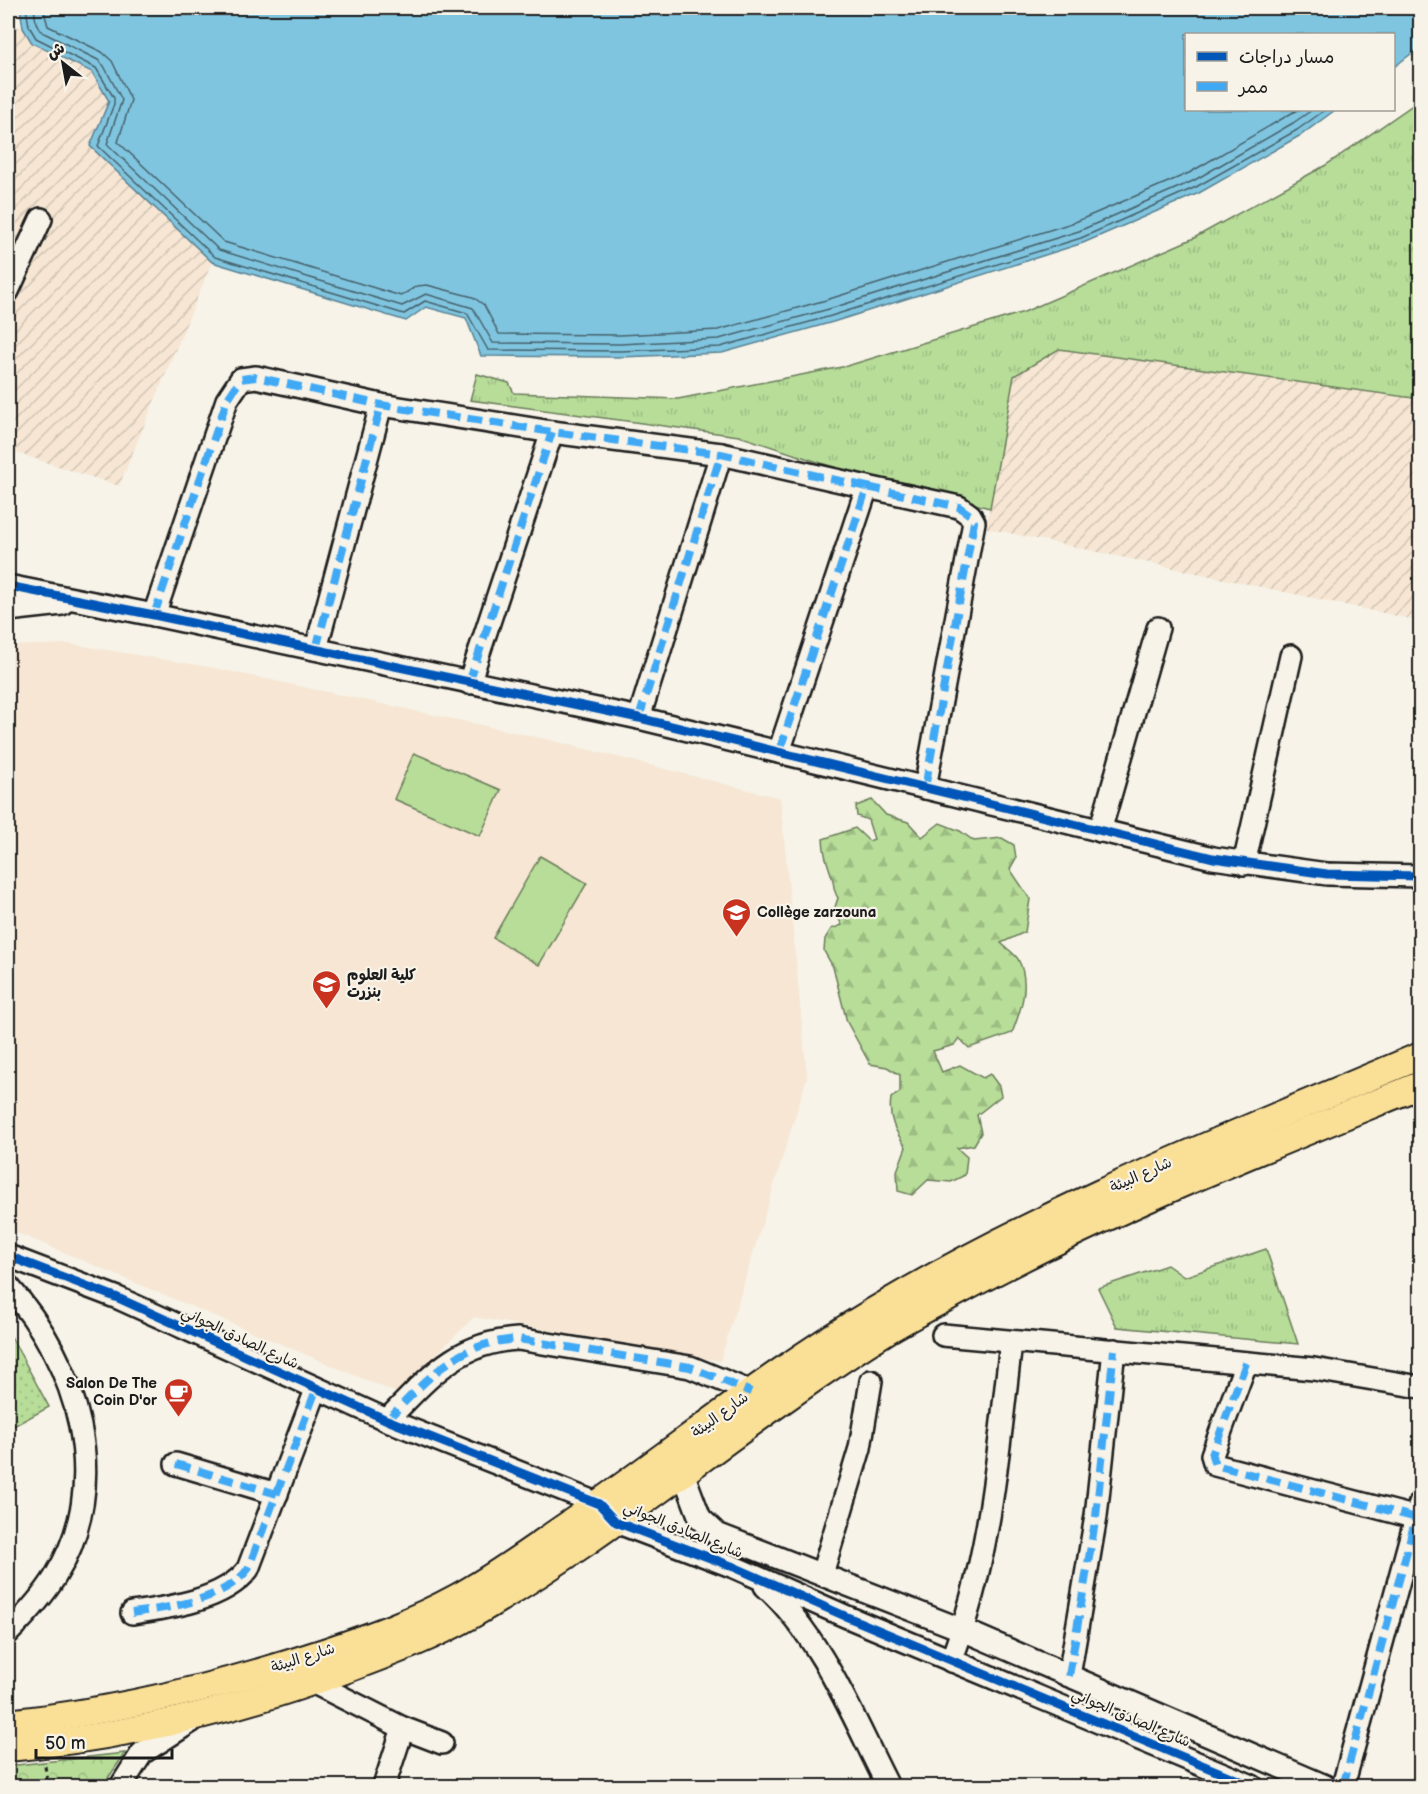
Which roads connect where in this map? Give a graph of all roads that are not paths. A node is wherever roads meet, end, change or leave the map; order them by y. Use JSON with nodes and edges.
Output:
{"nodes":[{"id":1,"x":41,"y":219,"type":"dead end"},
{"id":2,"x":8,"y":291,"type":"edge"},
{"id":3,"x":381,"y":405,"type":"junction"},
{"id":4,"x":552,"y":432,"type":"junction"},
{"id":5,"x":721,"y":454,"type":"junction"},
{"id":6,"x":867,"y":487,"type":"junction"},
{"id":7,"x":8,"y":586,"type":"edge"},
{"id":8,"x":81,"y":602,"type":"junction"},
{"id":9,"x":8,"y":610,"type":"edge"},
{"id":10,"x":154,"y":615,"type":"junction"},
{"id":11,"x":1158,"y":628,"type":"dead end"},
{"id":12,"x":316,"y":649,"type":"junction"},
{"id":13,"x":1291,"y":656,"type":"dead end"},
{"id":14,"x":469,"y":683,"type":"junction"},
{"id":15,"x":639,"y":718,"type":"junction"},
{"id":16,"x":779,"y":752,"type":"junction"},
{"id":17,"x":925,"y":788,"type":"junction"},
{"id":18,"x":1100,"y":831,"type":"junction"},
{"id":19,"x":1244,"y":864,"type":"junction"},
{"id":20,"x":1420,"y":876,"type":"edge"},
{"id":21,"x":1420,"y":1056,"type":"edge"},
{"id":22,"x":1420,"y":1085,"type":"edge"},
{"id":23,"x":8,"y":1256,"type":"edge"},
{"id":24,"x":8,"y":1286,"type":"edge"},
{"id":25,"x":943,"y":1335,"type":"dead end"},
{"id":26,"x":1011,"y":1343,"type":"junction"},
{"id":27,"x":1114,"y":1350,"type":"junction"},
{"id":28,"x":1246,"y":1363,"type":"junction"},
{"id":29,"x":871,"y":1381,"type":"dead end"},
{"id":30,"x":1420,"y":1387,"type":"edge"},
{"id":31,"x":316,"y":1390,"type":"junction"},
{"id":32,"x":751,"y":1392,"type":"junction"},
{"id":33,"x":387,"y":1419,"type":"junction"},
{"id":34,"x":176,"y":1464,"type":"dead end"},
{"id":35,"x":683,"y":1473,"type":"junction"},
{"id":36,"x":277,"y":1494,"type":"junction"},
{"id":37,"x":1419,"y":1510,"type":"edge"},
{"id":38,"x":608,"y":1513,"type":"junction"},
{"id":39,"x":745,"y":1544,"type":"junction"},
{"id":40,"x":735,"y":1566,"type":"junction"},
{"id":41,"x":822,"y":1574,"type":"junction"},
{"id":42,"x":756,"y":1577,"type":"junction"},
{"id":43,"x":132,"y":1613,"type":"dead end"},
{"id":44,"x":845,"y":1617,"type":"junction"},
{"id":45,"x":963,"y":1630,"type":"junction"},
{"id":46,"x":8,"y":1633,"type":"edge"},
{"id":47,"x":819,"y":1653,"type":"junction"},
{"id":48,"x":951,"y":1661,"type":"junction"},
{"id":49,"x":1069,"y":1676,"type":"junction"},
{"id":50,"x":312,"y":1682,"type":"junction"},
{"id":51,"x":201,"y":1716,"type":"junction"},
{"id":52,"x":8,"y":1723,"type":"edge"},
{"id":53,"x":402,"y":1728,"type":"junction"},
{"id":54,"x":442,"y":1743,"type":"dead end"},
{"id":55,"x":8,"y":1748,"type":"edge"},
{"id":56,"x":121,"y":1786,"type":"edge"},
{"id":57,"x":384,"y":1786,"type":"edge"},
{"id":58,"x":888,"y":1786,"type":"edge"},
{"id":59,"x":1252,"y":1786,"type":"edge"},
{"id":60,"x":1325,"y":1786,"type":"edge"},
{"id":61,"x":1342,"y":1786,"type":"edge"}],
"edges":[{"from":1,"to":2,"type":"street"},
{"from":3,"to":4,"type":"street"},
{"from":3,"to":10,"type":"street"},
{"from":3,"to":12,"type":"street"},
{"from":4,"to":5,"type":"street"},
{"from":4,"to":14,"type":"street"},
{"from":5,"to":6,"type":"street"},
{"from":5,"to":15,"type":"street"},
{"from":6,"to":16,"type":"street"},
{"from":6,"to":17,"type":"street"},
{"from":7,"to":8,"type":"street"},
{"from":8,"to":9,"type":"street"},
{"from":8,"to":10,"type":"street"},
{"from":10,"to":12,"type":"street"},
{"from":11,"to":18,"type":"street"},
{"from":12,"to":14,"type":"street"},
{"from":13,"to":19,"type":"street"},
{"from":14,"to":15,"type":"street"},
{"from":15,"to":16,"type":"street"},
{"from":16,"to":17,"type":"street"},
{"from":17,"to":18,"type":"street"},
{"from":18,"to":19,"type":"street"},
{"from":19,"to":20,"type":"street"},
{"from":21,"to":32,"type":"main road","name":"شارع البيئة"},
{"from":22,"to":35,"type":"main road","name":"شارع البيئة"},
{"from":23,"to":31,"type":"street","name":"شارع الصادق الجواني"},
{"from":24,"to":46,"type":"street"},
{"from":25,"to":26,"type":"street"},
{"from":26,"to":27,"type":"street"},
{"from":26,"to":45,"type":"street"},
{"from":27,"to":28,"type":"street"},
{"from":27,"to":49,"type":"street"},
{"from":28,"to":30,"type":"street"},
{"from":28,"to":37,"type":"street"},
{"from":29,"to":41,"type":"street"},
{"from":31,"to":33,"type":"street","name":"شارع الصادق الجواني"},
{"from":31,"to":36,"type":"street"},
{"from":32,"to":33,"type":"street"},
{"from":32,"to":38,"type":"main road","name":"شارع البيئة"},
{"from":33,"to":38,"type":"street","name":"شارع الصادق الجواني"},
{"from":34,"to":36,"type":"street"},
{"from":35,"to":38,"type":"main road","name":"شارع البيئة"},
{"from":35,"to":39,"type":"street"},
{"from":36,"to":43,"type":"street"},
{"from":37,"to":61,"type":"street"},
{"from":38,"to":40,"type":"street","name":"شارع الصادق الجواني"},
{"from":38,"to":50,"type":"main road","name":"شارع البيئة"},
{"from":38,"to":52,"type":"main road","name":"شارع البيئة"},
{"from":39,"to":40,"type":"street"},
{"from":39,"to":41,"type":"street"},
{"from":40,"to":42,"type":"street","name":"شارع الصادق الجواني"},
{"from":41,"to":45,"type":"street"},
{"from":42,"to":44,"type":"street","name":"شارع الصادق الجواني"},
{"from":42,"to":47,"type":"street"},
{"from":44,"to":47,"type":"street"},
{"from":44,"to":48,"type":"street","name":"شارع الصادق الجواني"},
{"from":45,"to":48,"type":"street"},
{"from":45,"to":49,"type":"street"},
{"from":47,"to":58,"type":"street"},
{"from":48,"to":59,"type":"street","name":"شارع الصادق الجواني"},
{"from":49,"to":60,"type":"street"},
{"from":50,"to":51,"type":"main road","name":"شارع البيئة"},
{"from":50,"to":53,"type":"street"},
{"from":51,"to":55,"type":"main road","name":"شارع البيئة"},
{"from":51,"to":56,"type":"street"},
{"from":53,"to":54,"type":"street"},
{"from":53,"to":57,"type":"street"}]}
